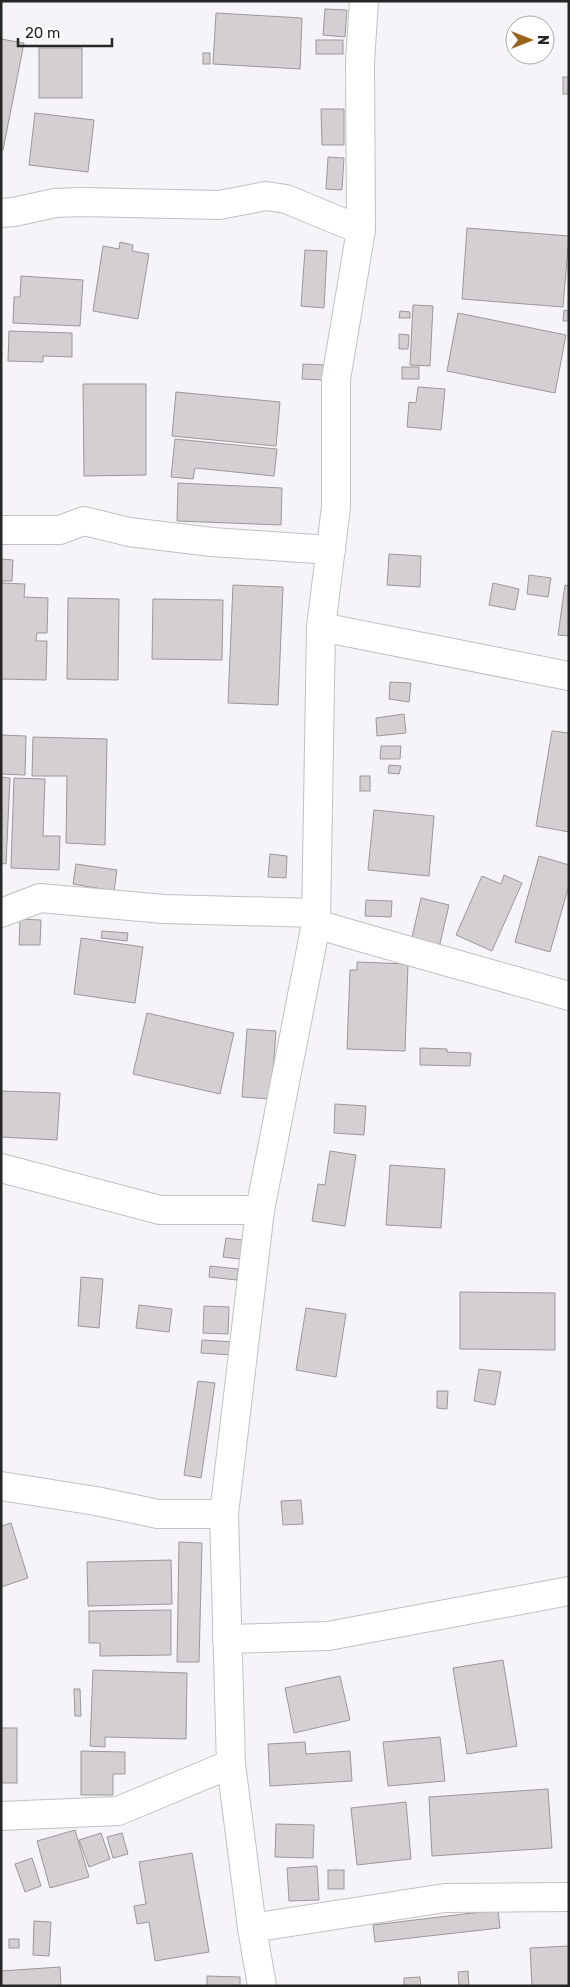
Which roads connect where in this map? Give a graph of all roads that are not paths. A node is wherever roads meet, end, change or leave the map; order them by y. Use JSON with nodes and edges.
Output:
{"nodes":[{"id":1,"x":364,"y":1,"type":"edge"},
{"id":2,"x":1,"y":213,"type":"edge"},
{"id":3,"x":361,"y":230,"type":"junction"},
{"id":4,"x":1,"y":530,"type":"edge"},
{"id":5,"x":331,"y":550,"type":"junction"},
{"id":6,"x":321,"y":627,"type":"junction"},
{"id":7,"x":569,"y":676,"type":"edge"},
{"id":8,"x":1,"y":897,"type":"edge"},
{"id":9,"x":59,"y":899,"type":"junction"},
{"id":10,"x":1,"y":913,"type":"edge"},
{"id":11,"x":316,"y":919,"type":"junction"},
{"id":12,"x":569,"y":996,"type":"edge"},
{"id":13,"x":1,"y":1168,"type":"edge"},
{"id":14,"x":260,"y":1210,"type":"junction"},
{"id":15,"x":1,"y":1486,"type":"edge"},
{"id":16,"x":224,"y":1514,"type":"junction"},
{"id":17,"x":569,"y":1591,"type":"edge"},
{"id":18,"x":227,"y":1639,"type":"junction"},
{"id":19,"x":231,"y":1764,"type":"junction"},
{"id":20,"x":1,"y":1816,"type":"edge"},
{"id":21,"x":569,"y":1897,"type":"edge"},
{"id":22,"x":252,"y":1928,"type":"junction"},
{"id":23,"x":262,"y":1986,"type":"edge"}],
"edges":[{"from":1,"to":3,"type":"street"},
{"from":2,"to":3,"type":"street"},
{"from":3,"to":5,"type":"street"},
{"from":4,"to":5,"type":"street"},
{"from":5,"to":6,"type":"street"},
{"from":6,"to":7,"type":"street"},
{"from":6,"to":11,"type":"street"},
{"from":8,"to":9,"type":"street"},
{"from":9,"to":10,"type":"street"},
{"from":9,"to":11,"type":"street"},
{"from":11,"to":12,"type":"street"},
{"from":11,"to":14,"type":"street"},
{"from":13,"to":14,"type":"street"},
{"from":14,"to":16,"type":"street"},
{"from":15,"to":16,"type":"street"},
{"from":16,"to":18,"type":"street"},
{"from":17,"to":18,"type":"street"},
{"from":18,"to":19,"type":"street"},
{"from":19,"to":20,"type":"street"},
{"from":19,"to":22,"type":"street"},
{"from":21,"to":22,"type":"street"},
{"from":22,"to":23,"type":"street"}]}
